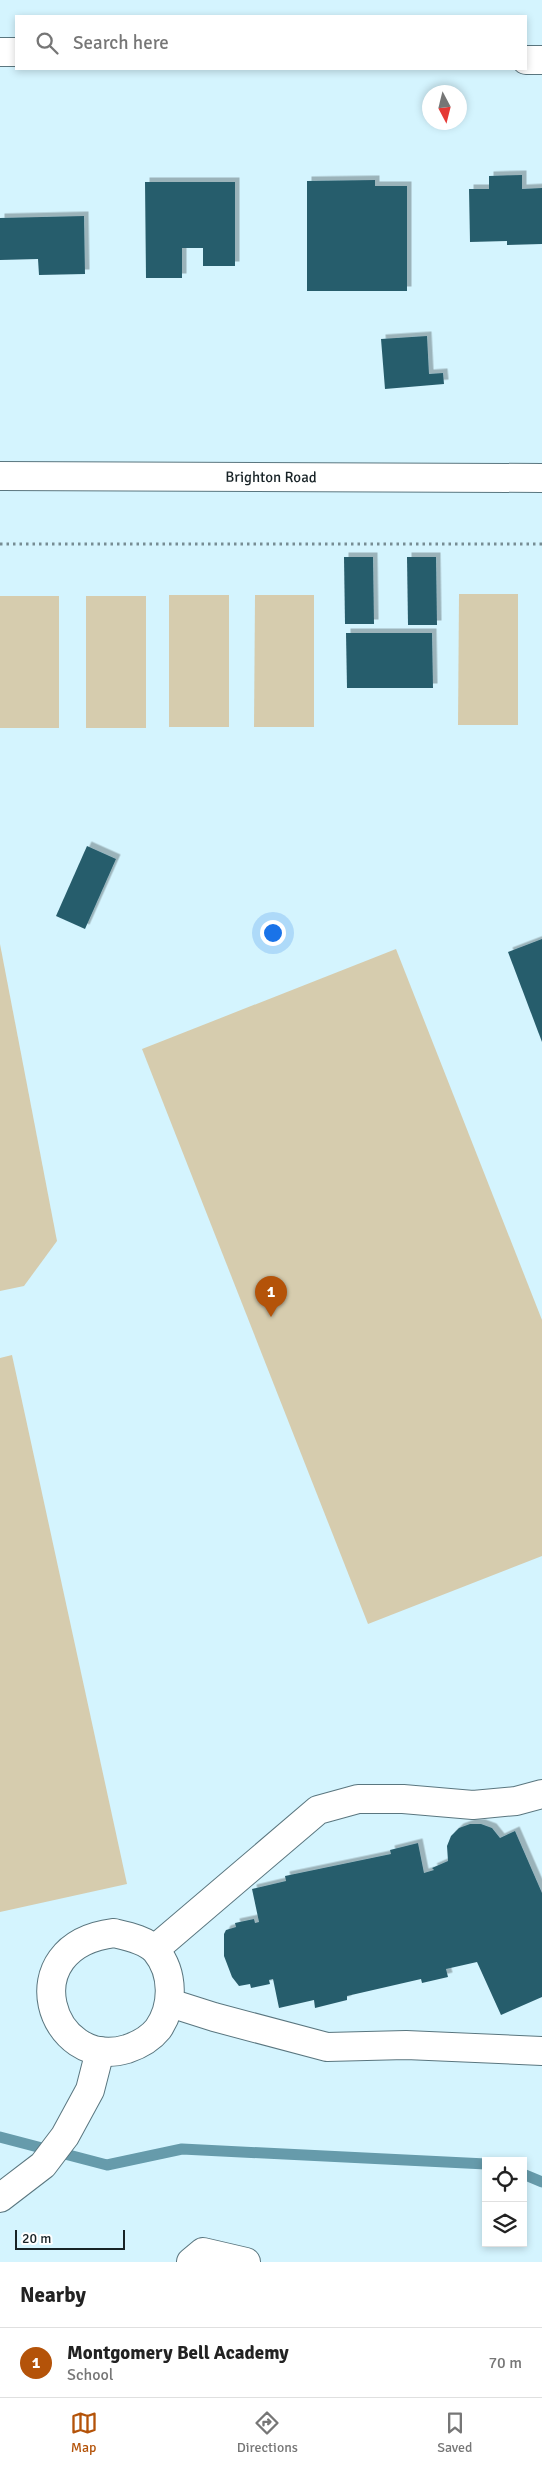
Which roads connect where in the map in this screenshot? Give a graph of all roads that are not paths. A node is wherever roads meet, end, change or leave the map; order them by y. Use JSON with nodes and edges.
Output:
{"nodes":[{"id":1,"x":0,"y":52,"type":"edge"},
{"id":2,"x":15,"y":52,"type":"edge"},
{"id":3,"x":527,"y":60,"type":"edge"},
{"id":4,"x":542,"y":60,"type":"edge"},
{"id":5,"x":0,"y":476,"type":"edge"},
{"id":6,"x":542,"y":478,"type":"edge"},
{"id":7,"x":542,"y":1794,"type":"edge"},
{"id":8,"x":155,"y":1949,"type":"junction"},
{"id":9,"x":170,"y":2003,"type":"junction"},
{"id":10,"x":100,"y":2051,"type":"junction"},
{"id":11,"x":542,"y":2052,"type":"edge"},
{"id":12,"x":0,"y":2198,"type":"edge"},
{"id":13,"x":191,"y":2262,"type":"edge"},
{"id":14,"x":246,"y":2262,"type":"edge"}],
"edges":[{"from":1,"to":2,"type":"street"},
{"from":3,"to":4,"type":"street"},
{"from":5,"to":6,"type":"street","name":"Brighton Road"},
{"from":7,"to":8,"type":"street"},
{"from":8,"to":9,"type":"street"},
{"from":8,"to":10,"type":"street"},
{"from":9,"to":10,"type":"street"},
{"from":9,"to":11,"type":"street"},
{"from":10,"to":12,"type":"street"},
{"from":13,"to":14,"type":"street"}]}
